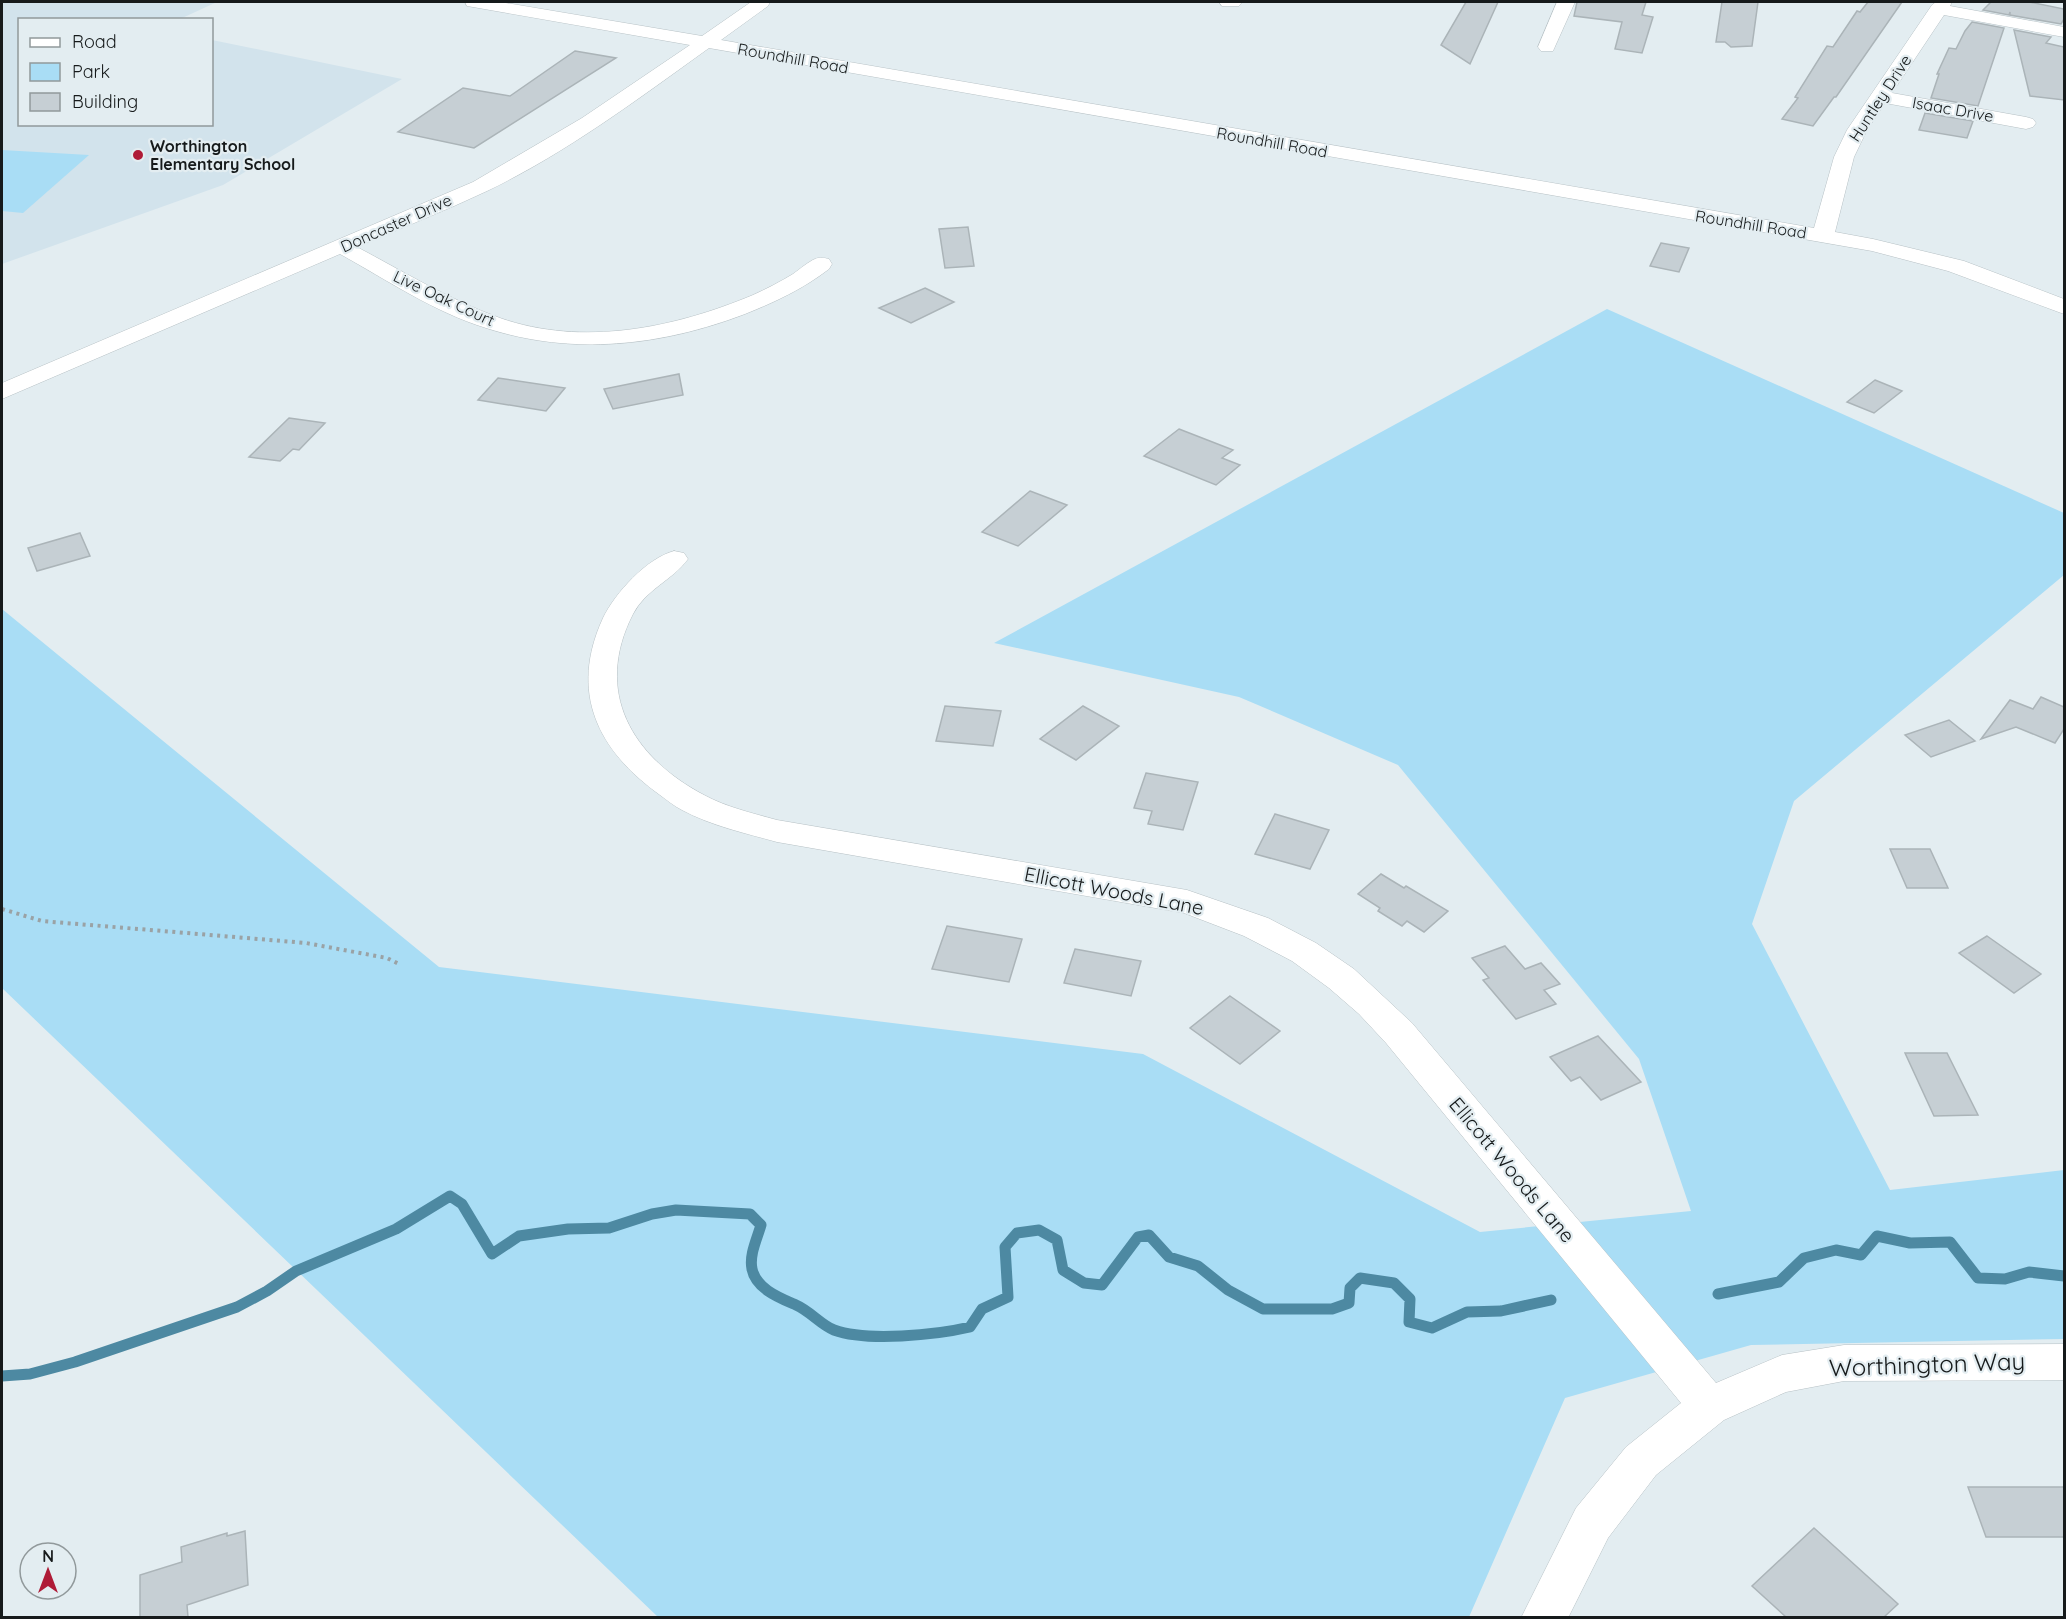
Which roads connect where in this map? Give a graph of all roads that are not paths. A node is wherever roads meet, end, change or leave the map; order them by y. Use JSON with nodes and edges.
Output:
{"nodes":[{"id":1,"x":472,"y":2,"type":"edge"},
{"id":2,"x":762,"y":2,"type":"edge"},
{"id":3,"x":1566,"y":2,"type":"edge"},
{"id":4,"x":1941,"y":5,"type":"edge"},
{"id":5,"x":2064,"y":32,"type":"edge"},
{"id":6,"x":704,"y":43,"type":"junction"},
{"id":7,"x":1547,"y":47,"type":"dead end"},
{"id":8,"x":1880,"y":96,"type":"junction"},
{"id":9,"x":2026,"y":123,"type":"dead end"},
{"id":10,"x":1823,"y":236,"type":"junction"},
{"id":11,"x":342,"y":247,"type":"junction"},
{"id":12,"x":821,"y":264,"type":"dead end"},
{"id":13,"x":2064,"y":307,"type":"edge"},
{"id":14,"x":2,"y":392,"type":"edge"},
{"id":15,"x":674,"y":559,"type":"dead end"},
{"id":16,"x":2064,"y":1362,"type":"edge"},
{"id":17,"x":1709,"y":1406,"type":"junction"},
{"id":18,"x":1544,"y":1617,"type":"edge"}],
"edges":[{"from":1,"to":6,"type":"street","name":"Roundhill Road"},
{"from":2,"to":6,"type":"street","name":"Doncaster Drive"},
{"from":3,"to":7,"type":"street"},
{"from":4,"to":5,"type":"street"},
{"from":4,"to":8,"type":"street","name":"Huntley Drive"},
{"from":6,"to":10,"type":"street","name":"Roundhill Road"},
{"from":6,"to":11,"type":"street","name":"Doncaster Drive"},
{"from":8,"to":9,"type":"street","name":"Isaac Drive"},
{"from":8,"to":10,"type":"street","name":"Huntley Drive"},
{"from":10,"to":13,"type":"street","name":"Roundhill Road"},
{"from":11,"to":12,"type":"street","name":"Live Oak Court"},
{"from":11,"to":14,"type":"street","name":"Doncaster Drive"},
{"from":15,"to":17,"type":"street","name":"Ellicott Woods Lane"},
{"from":16,"to":17,"type":"street","name":"Worthington Way"},
{"from":17,"to":18,"type":"street","name":"Worthington Way"}]}
